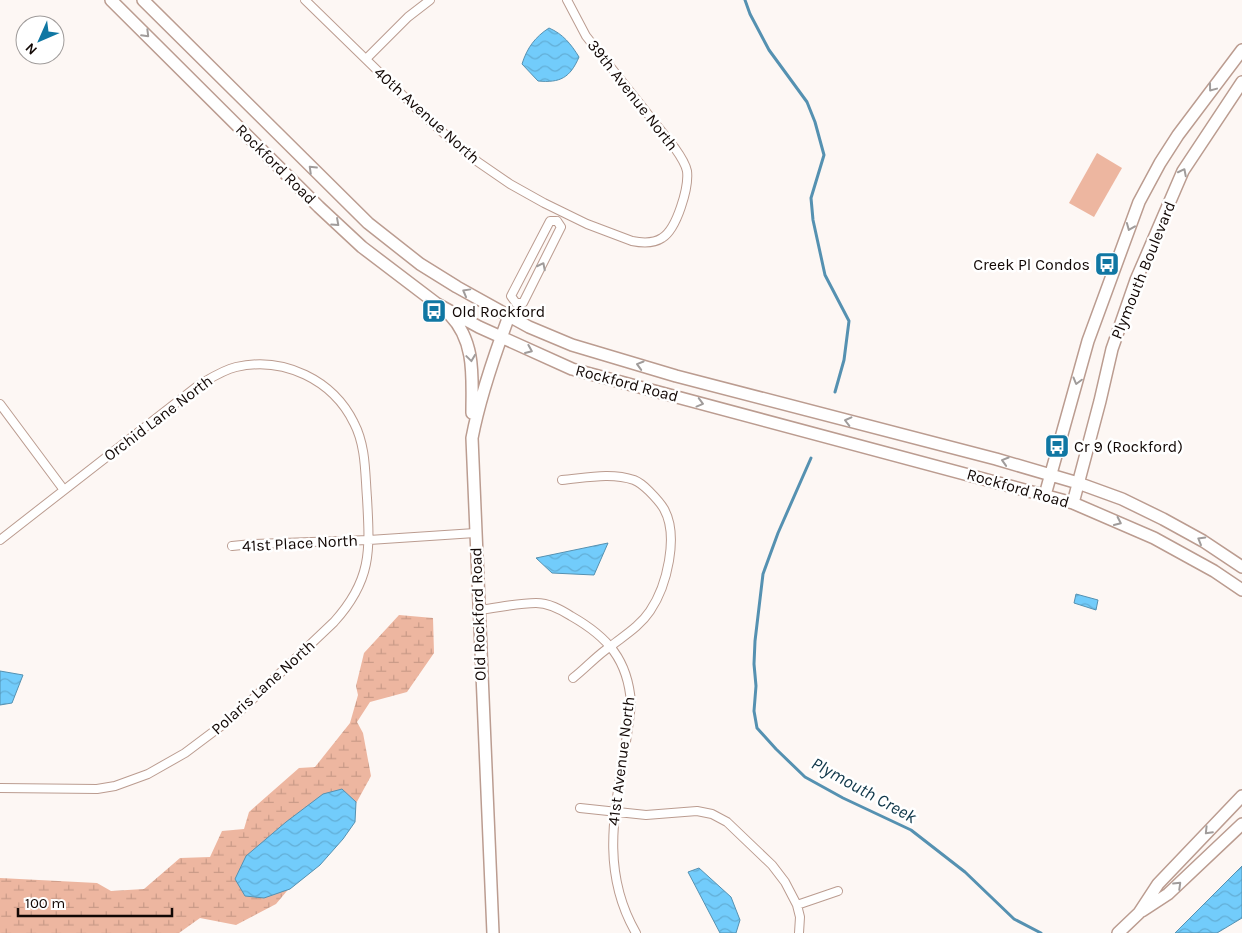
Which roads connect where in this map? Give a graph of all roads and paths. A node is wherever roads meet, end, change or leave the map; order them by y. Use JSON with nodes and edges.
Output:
{"nodes":[{"id":1,"x":112,"y":0,"type":"edge"},
{"id":2,"x":143,"y":0,"type":"edge"},
{"id":3,"x":306,"y":0,"type":"edge"},
{"id":4,"x":430,"y":0,"type":"edge"},
{"id":5,"x":567,"y":0,"type":"edge"},
{"id":6,"x":1242,"y":50,"type":"edge"},
{"id":7,"x":366,"y":59,"type":"junction"},
{"id":8,"x":1242,"y":82,"type":"edge"},
{"id":9,"x":684,"y":193,"type":"joint"},
{"id":10,"x":561,"y":212,"type":"junction"},
{"id":11,"x":557,"y":221,"type":"junction"},
{"id":12,"x":516,"y":303,"type":"junction"},
{"id":13,"x":437,"y":304,"type":"junction"},
{"id":14,"x":509,"y":316,"type":"junction"},
{"id":15,"x":500,"y":338,"type":"junction"},
{"id":16,"x":0,"y":404,"type":"edge"},
{"id":17,"x":472,"y":438,"type":"junction"},
{"id":18,"x":1052,"y":475,"type":"junction"},
{"id":19,"x":562,"y":480,"type":"dead end"},
{"id":20,"x":1078,"y":483,"type":"junction"},
{"id":21,"x":64,"y":490,"type":"junction"},
{"id":22,"x":1045,"y":495,"type":"junction"},
{"id":23,"x":1073,"y":504,"type":"junction"},
{"id":24,"x":475,"y":533,"type":"junction"},
{"id":25,"x":0,"y":540,"type":"edge"},
{"id":26,"x":369,"y":540,"type":"junction"},
{"id":27,"x":232,"y":546,"type":"dead end"},
{"id":28,"x":1242,"y":566,"type":"edge"},
{"id":29,"x":1242,"y":590,"type":"edge"},
{"id":30,"x":478,"y":610,"type":"junction"},
{"id":31,"x":610,"y":646,"type":"junction"},
{"id":32,"x":573,"y":678,"type":"dead end"},
{"id":33,"x":0,"y":788,"type":"edge"},
{"id":34,"x":1242,"y":796,"type":"edge"},
{"id":35,"x":580,"y":808,"type":"dead end"},
{"id":36,"x":615,"y":810,"type":"junction"},
{"id":37,"x":1242,"y":824,"type":"edge"},
{"id":38,"x":838,"y":891,"type":"dead end"},
{"id":39,"x":797,"y":905,"type":"junction"},
{"id":40,"x":1139,"y":913,"type":"junction"},
{"id":41,"x":493,"y":933,"type":"edge"},
{"id":42,"x":636,"y":933,"type":"edge"},
{"id":43,"x":799,"y":933,"type":"edge"},
{"id":44,"x":1118,"y":933,"type":"edge"}],
"edges":[{"from":1,"to":13,"type":"main road","name":"Rockford Road","one_way":true},
{"from":14,"to":2,"type":"main road","name":"Rockford Road","one_way":true},
{"from":3,"to":7,"type":"street","name":"40th Avenue North"},
{"from":4,"to":7,"type":"street"},
{"from":5,"to":9,"type":"street","name":"39th Avenue North"},
{"from":6,"to":18,"type":"main road","name":"Plymouth Boulevard","one_way":true},
{"from":7,"to":10,"type":"street","name":"40th Avenue North"},
{"from":20,"to":8,"type":"main road","name":"Plymouth Boulevard","one_way":true},
{"from":9,"to":10,"type":"street","name":"40th Avenue North"},
{"from":10,"to":11,"type":"street","name":"Old Rockford Road"},
{"from":12,"to":11,"type":"street","name":"Old Rockford Road","one_way":true},
{"from":11,"to":12,"type":"street","name":"Old Rockford Road"},
{"from":12,"to":14,"type":"street","name":"Old Rockford Road"},
{"from":13,"to":15,"type":"main road","name":"Rockford Road"},
{"from":13,"to":17,"type":"main road","one_way":true},
{"from":14,"to":15,"type":"main road","name":"Old Rockford Road"},
{"from":18,"to":14,"type":"main road","name":"Rockford Road","one_way":true},
{"from":15,"to":17,"type":"main road","name":"Old Rockford Road"},
{"from":15,"to":22,"type":"main road","name":"Rockford Road","one_way":true},
{"from":16,"to":21,"type":"street"},
{"from":17,"to":24,"type":"main road","name":"Old Rockford Road"},
{"from":18,"to":20,"type":"main road","name":"Rockford Road"},
{"from":18,"to":22,"type":"main road","name":"Plymouth Boulevard"},
{"from":19,"to":31,"type":"street"},
{"from":20,"to":23,"type":"main road","name":"Plymouth Boulevard"},
{"from":28,"to":20,"type":"main road","name":"Rockford Road","one_way":true},
{"from":21,"to":25,"type":"street","name":"Orchid Lane North"},
{"from":21,"to":26,"type":"street","name":"Orchid Lane North"},
{"from":22,"to":23,"type":"main road","name":"Rockford Road"},
{"from":23,"to":29,"type":"main road","name":"Rockford Road","one_way":true},
{"from":24,"to":26,"type":"street"},
{"from":24,"to":30,"type":"main road","name":"Old Rockford Road"},
{"from":26,"to":27,"type":"street","name":"41st Place North"},
{"from":26,"to":33,"type":"street","name":"Polaris Lane North"},
{"from":30,"to":31,"type":"street","name":"41st Avenue North"},
{"from":30,"to":41,"type":"main road","name":"Old Rockford Road"},
{"from":31,"to":32,"type":"street"},
{"from":31,"to":36,"type":"street","name":"41st Avenue North"},
{"from":34,"to":40,"type":"main road","one_way":true},
{"from":35,"to":36,"type":"street"},
{"from":36,"to":39,"type":"street"},
{"from":36,"to":42,"type":"street","name":"41st Avenue North"},
{"from":40,"to":37,"type":"main road","one_way":true},
{"from":38,"to":39,"type":"street"},
{"from":39,"to":43,"type":"street"},
{"from":40,"to":44,"type":"main road"}]}
